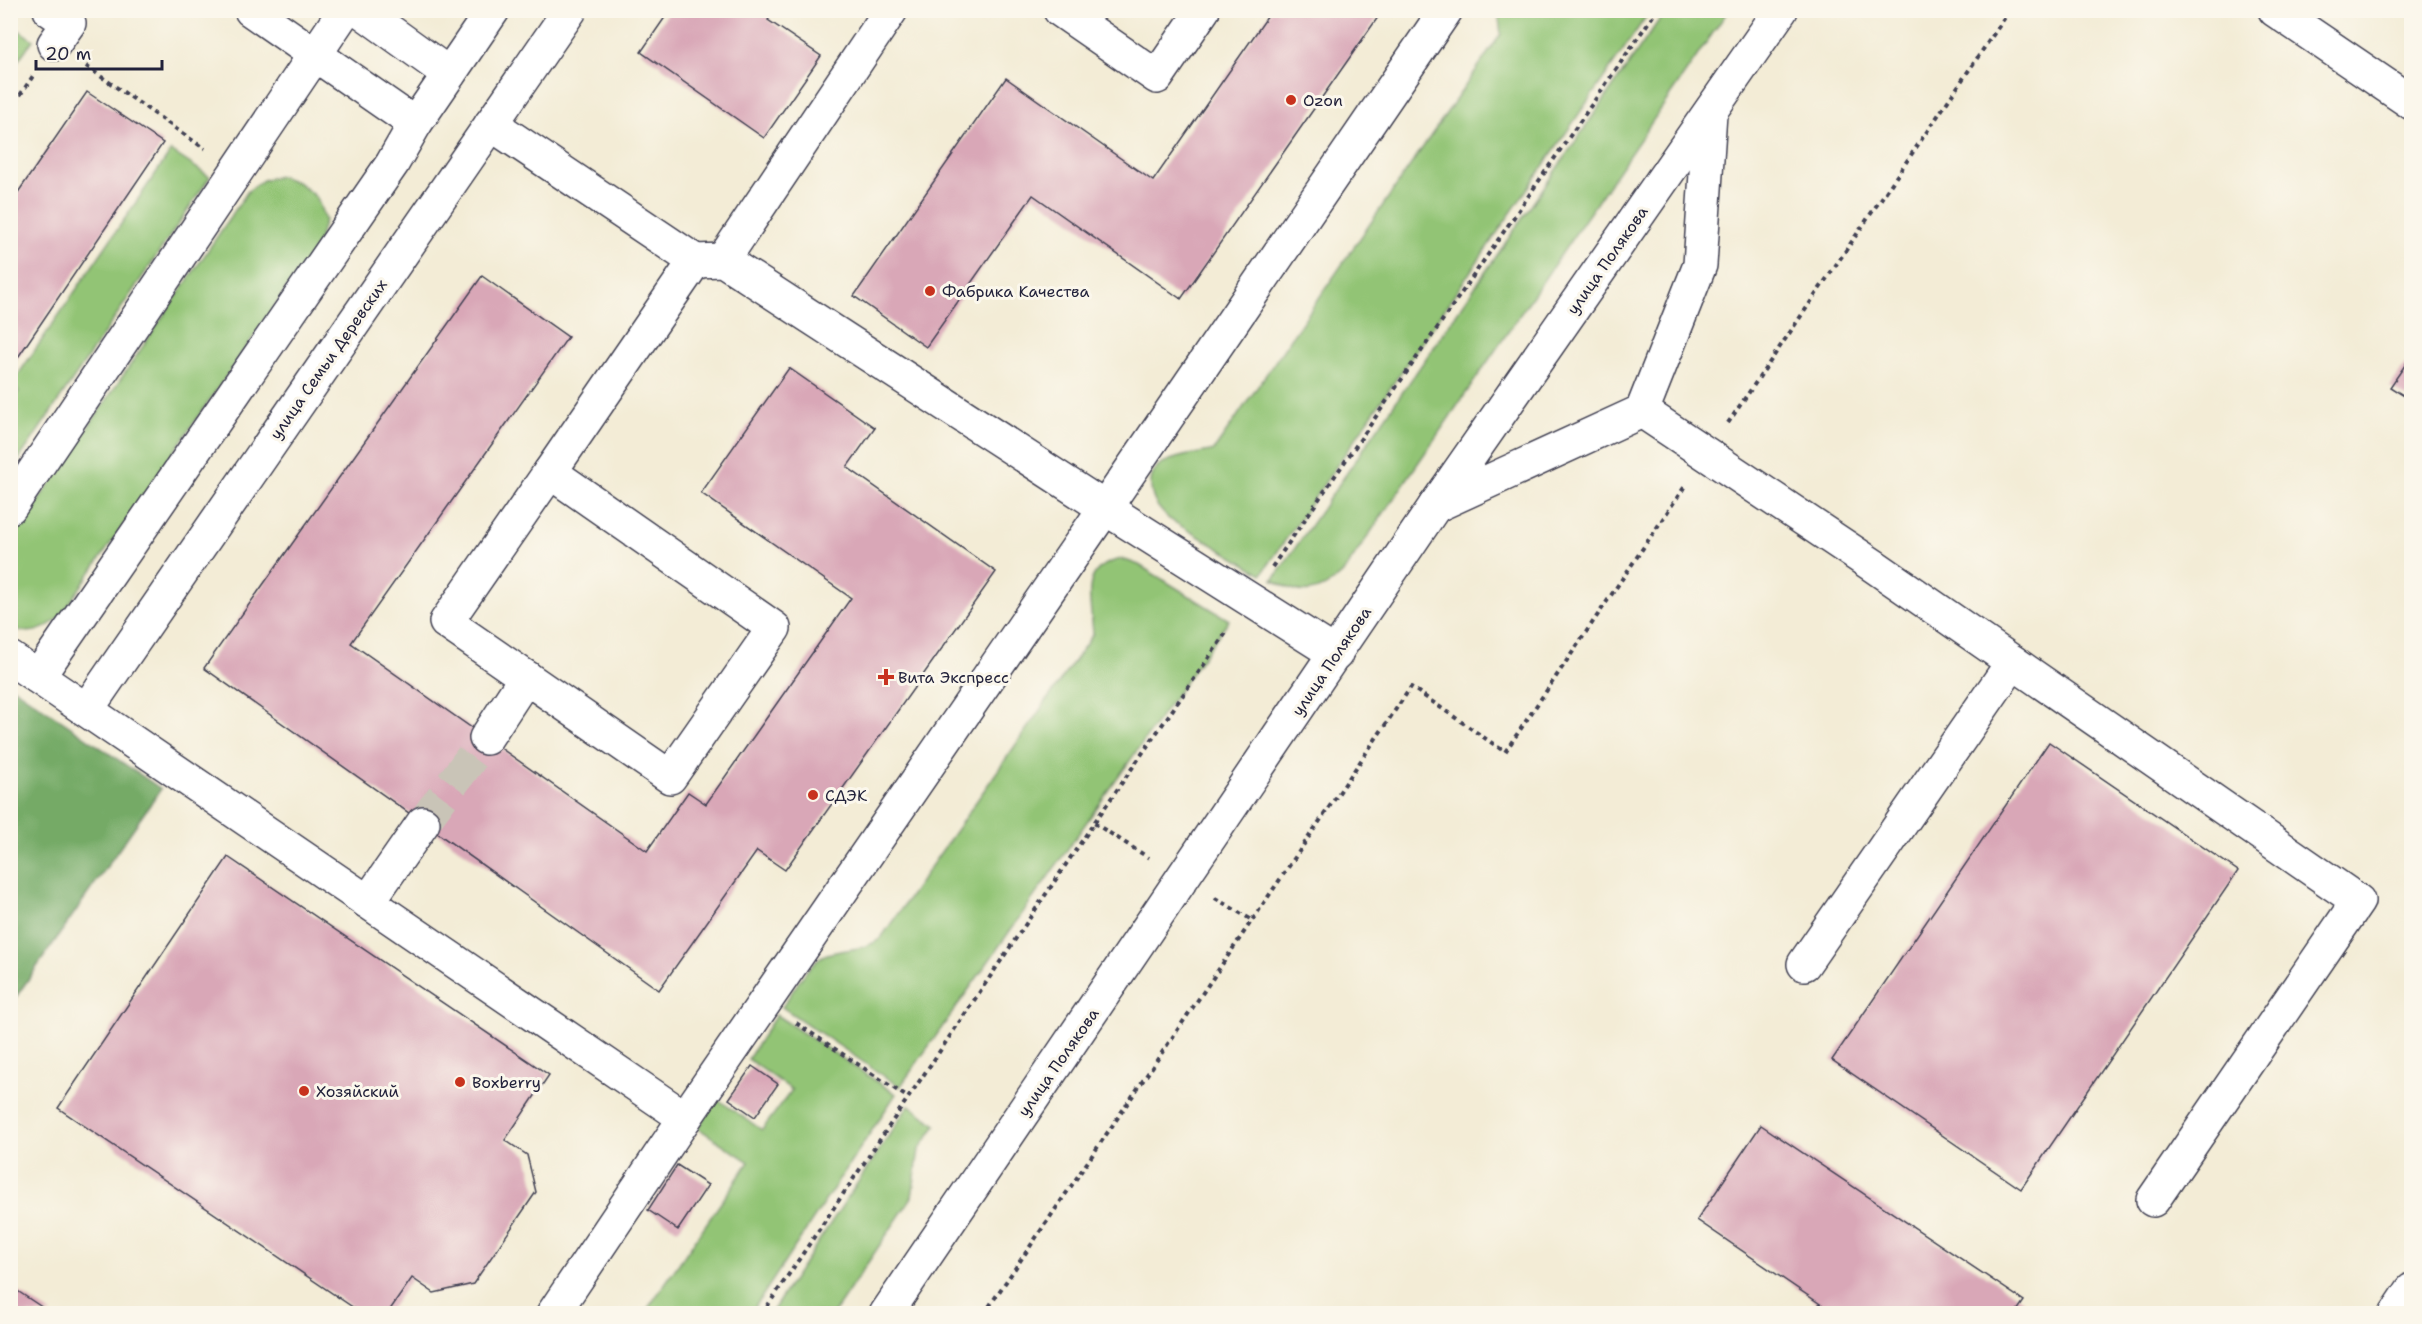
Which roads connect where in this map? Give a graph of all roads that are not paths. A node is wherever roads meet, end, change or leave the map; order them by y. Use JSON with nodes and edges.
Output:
{"nodes":[{"id":1,"x":50,"y":10,"type":"edge"},
{"id":2,"x":251,"y":10,"type":"edge"},
{"id":3,"x":345,"y":10,"type":"edge"},
{"id":4,"x":360,"y":10,"type":"edge"},
{"id":5,"x":493,"y":10,"type":"edge"},
{"id":6,"x":570,"y":10,"type":"edge"},
{"id":7,"x":891,"y":10,"type":"edge"},
{"id":8,"x":1060,"y":10,"type":"edge"},
{"id":9,"x":1203,"y":10,"type":"edge"},
{"id":10,"x":1446,"y":10,"type":"edge"},
{"id":11,"x":1781,"y":10,"type":"edge"},
{"id":12,"x":2275,"y":10,"type":"edge"},
{"id":13,"x":54,"y":44,"type":"road end"},
{"id":14,"x":315,"y":55,"type":"junction"},
{"id":15,"x":449,"y":74,"type":"junction"},
{"id":16,"x":2412,"y":103,"type":"edge"},
{"id":17,"x":1710,"y":113,"type":"junction"},
{"id":18,"x":415,"y":124,"type":"junction"},
{"id":19,"x":490,"y":124,"type":"junction"},
{"id":20,"x":709,"y":261,"type":"junction"},
{"id":21,"x":1642,"y":411,"type":"junction"},
{"id":22,"x":550,"y":472,"type":"junction"},
{"id":23,"x":1436,"y":506,"type":"junction"},
{"id":24,"x":10,"y":507,"type":"edge"},
{"id":25,"x":1105,"y":508,"type":"junction"},
{"id":26,"x":1336,"y":654,"type":"junction"},
{"id":27,"x":10,"y":658,"type":"edge"},
{"id":28,"x":2013,"y":662,"type":"junction"},
{"id":29,"x":38,"y":676,"type":"junction"},
{"id":30,"x":526,"y":678,"type":"junction"},
{"id":31,"x":87,"y":709,"type":"junction"},
{"id":32,"x":486,"y":738,"type":"tunnel mouth"},
{"id":33,"x":423,"y":823,"type":"tunnel mouth"},
{"id":34,"x":368,"y":902,"type":"junction"},
{"id":35,"x":1804,"y":964,"type":"dead end"},
{"id":36,"x":685,"y":1118,"type":"junction"},
{"id":37,"x":2153,"y":1200,"type":"dead end"},
{"id":38,"x":2412,"y":1290,"type":"edge"},
{"id":39,"x":553,"y":1314,"type":"edge"},
{"id":40,"x":886,"y":1314,"type":"edge"},
{"id":41,"x":2396,"y":1314,"type":"edge"}],
"edges":[{"from":1,"to":13,"type":"main road"},
{"from":2,"to":14,"type":"main road"},
{"from":3,"to":14,"type":"main road"},
{"from":4,"to":15,"type":"main road"},
{"from":5,"to":15,"type":"main road"},
{"from":6,"to":19,"type":"main road","name":"улица Семьи Деревских"},
{"from":7,"to":20,"type":"main road"},
{"from":8,"to":9,"type":"main road"},
{"from":10,"to":25,"type":"main road"},
{"from":11,"to":17,"type":"main road","name":"улица Полякова"},
{"from":12,"to":16,"type":"main road"},
{"from":14,"to":18,"type":"main road"},
{"from":14,"to":24,"type":"main road"},
{"from":15,"to":18,"type":"main road"},
{"from":17,"to":21,"type":"main road"},
{"from":17,"to":23,"type":"main road","name":"улица Полякова"},
{"from":18,"to":29,"type":"main road"},
{"from":19,"to":20,"type":"main road"},
{"from":19,"to":31,"type":"main road","name":"улица Семьи Деревских"},
{"from":20,"to":22,"type":"main road"},
{"from":20,"to":25,"type":"main road"},
{"from":21,"to":23,"type":"main road"},
{"from":21,"to":28,"type":"main road"},
{"from":22,"to":30,"type":"main road"},
{"from":22,"to":30,"type":"main road"},
{"from":23,"to":26,"type":"main road","name":"улица Полякова"},
{"from":25,"to":26,"type":"main road"},
{"from":25,"to":36,"type":"main road"},
{"from":26,"to":40,"type":"main road","name":"улица Полякова"},
{"from":27,"to":29,"type":"main road"},
{"from":28,"to":35,"type":"main road"},
{"from":28,"to":37,"type":"main road"},
{"from":29,"to":31,"type":"main road"},
{"from":30,"to":32,"type":"main road"},
{"from":31,"to":34,"type":"main road"},
{"from":33,"to":34,"type":"main road"},
{"from":34,"to":36,"type":"main road"},
{"from":36,"to":39,"type":"main road"},
{"from":38,"to":41,"type":"main road"}]}
